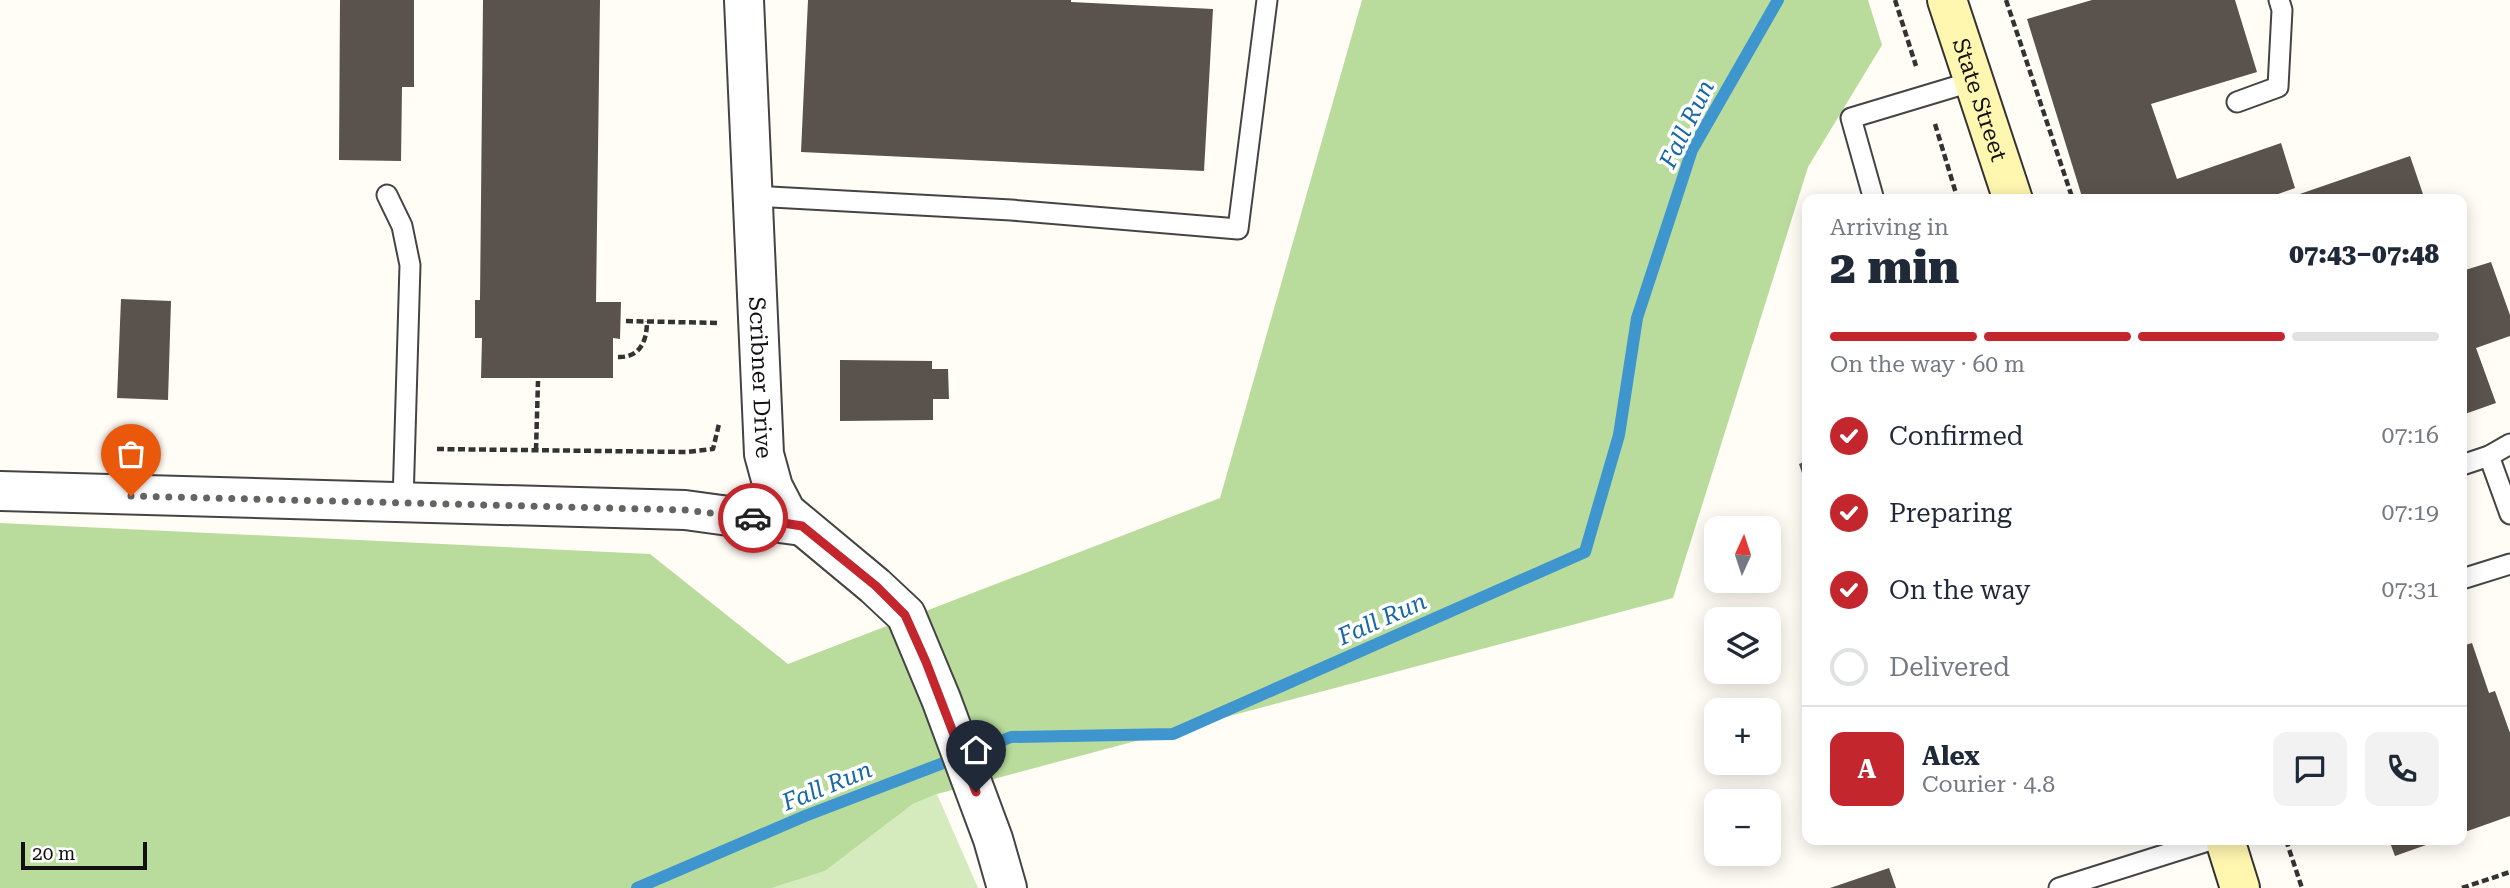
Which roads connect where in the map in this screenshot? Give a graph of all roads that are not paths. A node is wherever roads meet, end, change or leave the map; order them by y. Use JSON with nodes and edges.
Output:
{"nodes":[{"id":1,"x":744,"y":0,"type":"edge"},
{"id":2,"x":1267,"y":0,"type":"edge"},
{"id":3,"x":1947,"y":0,"type":"edge"},
{"id":4,"x":2279,"y":0,"type":"edge"},
{"id":5,"x":1974,"y":80,"type":"junction"},
{"id":6,"x":2237,"y":102,"type":"dead end"},
{"id":7,"x":1872,"y":194,"type":"edge"},
{"id":8,"x":2011,"y":194,"type":"edge"},
{"id":9,"x":387,"y":195,"type":"dead end"},
{"id":10,"x":752,"y":196,"type":"junction"},
{"id":11,"x":2510,"y":444,"type":"edge"},
{"id":12,"x":2489,"y":456,"type":"junction"},
{"id":13,"x":2467,"y":463,"type":"edge"},
{"id":14,"x":0,"y":491,"type":"edge"},
{"id":15,"x":403,"y":502,"type":"junction"},
{"id":16,"x":2510,"y":514,"type":"edge"},
{"id":17,"x":802,"y":526,"type":"junction"},
{"id":18,"x":2510,"y":564,"type":"edge"},
{"id":19,"x":2467,"y":577,"type":"edge"},
{"id":20,"x":2195,"y":845,"type":"edge"},
{"id":21,"x":2227,"y":845,"type":"edge"},
{"id":22,"x":1007,"y":888,"type":"edge"},
{"id":23,"x":2059,"y":888,"type":"edge"},
{"id":24,"x":2241,"y":888,"type":"edge"}],
"edges":[{"from":1,"to":10,"type":"street","name":"Scribner Drive"},
{"from":2,"to":10,"type":"lane"},
{"from":3,"to":5,"type":"main road","name":"State Street"},
{"from":4,"to":6,"type":"lane"},
{"from":5,"to":7,"type":"lane"},
{"from":5,"to":8,"type":"main road","name":"State Street"},
{"from":9,"to":15,"type":"lane"},
{"from":10,"to":17,"type":"street","name":"Scribner Drive"},
{"from":11,"to":12,"type":"lane"},
{"from":12,"to":13,"type":"lane"},
{"from":12,"to":16,"type":"lane"},
{"from":14,"to":15,"type":"street"},
{"from":15,"to":17,"type":"street"},
{"from":17,"to":22,"type":"street","name":"Scribner Drive"},
{"from":18,"to":19,"type":"lane"},
{"from":20,"to":23,"type":"lane"},
{"from":21,"to":24,"type":"main road"}]}
